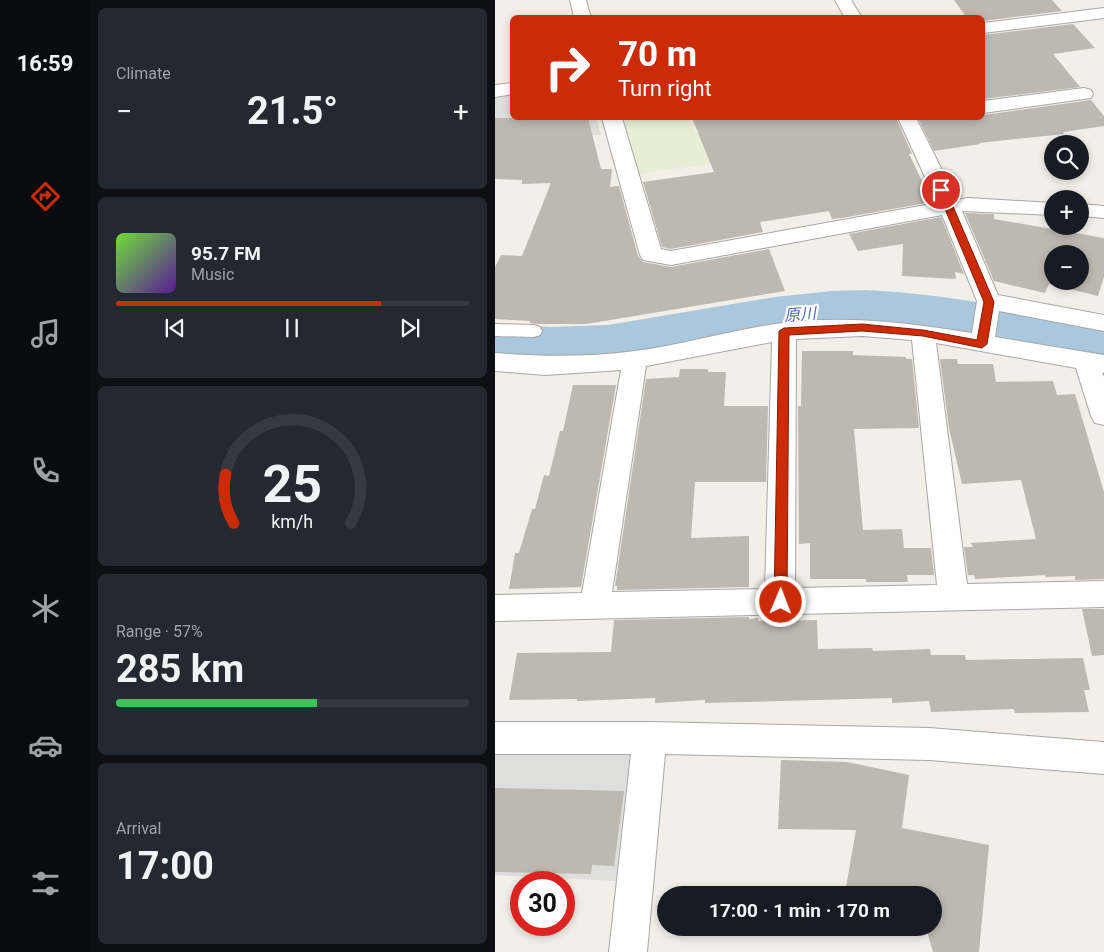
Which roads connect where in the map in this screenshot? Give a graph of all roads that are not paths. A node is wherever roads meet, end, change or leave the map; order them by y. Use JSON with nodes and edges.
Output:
{"nodes":[{"id":1,"x":578,"y":0,"type":"edge"},
{"id":2,"x":843,"y":0,"type":"edge"},
{"id":3,"x":1104,"y":13,"type":"edge"},
{"id":4,"x":582,"y":15,"type":"edge"},
{"id":5,"x":852,"y":15,"type":"edge"},
{"id":6,"x":985,"y":28,"type":"edge"},
{"id":7,"x":510,"y":88,"type":"edge"},
{"id":8,"x":495,"y":91,"type":"edge"},
{"id":9,"x":1084,"y":94,"type":"dead end"},
{"id":10,"x":985,"y":107,"type":"edge"},
{"id":11,"x":612,"y":120,"type":"edge"},
{"id":12,"x":908,"y":120,"type":"edge"},
{"id":13,"x":950,"y":208,"type":"junction"},
{"id":14,"x":1044,"y":208,"type":"edge"},
{"id":15,"x":1089,"y":211,"type":"edge"},
{"id":16,"x":1104,"y":212,"type":"edge"},
{"id":17,"x":985,"y":321,"type":"junction"},
{"id":18,"x":1104,"y":323,"type":"edge"},
{"id":19,"x":495,"y":330,"type":"edge"},
{"id":20,"x":784,"y":331,"type":"junction"},
{"id":21,"x":534,"y":332,"type":"dead end"},
{"id":22,"x":923,"y":333,"type":"junction"},
{"id":23,"x":635,"y":360,"type":"junction"},
{"id":24,"x":495,"y":362,"type":"edge"},
{"id":25,"x":1095,"y":362,"type":"edge"},
{"id":26,"x":1104,"y":416,"type":"edge"},
{"id":27,"x":1104,"y":594,"type":"edge"},
{"id":28,"x":953,"y":597,"type":"junction"},
{"id":29,"x":781,"y":602,"type":"junction"},
{"id":30,"x":595,"y":606,"type":"junction"},
{"id":31,"x":495,"y":608,"type":"edge"},
{"id":32,"x":495,"y":738,"type":"edge"},
{"id":33,"x":650,"y":738,"type":"junction"},
{"id":34,"x":1104,"y":758,"type":"edge"},
{"id":35,"x":628,"y":952,"type":"edge"}],
"edges":[{"from":1,"to":4,"type":"street"},
{"from":2,"to":5,"type":"street"},
{"from":3,"to":6,"type":"street"},
{"from":7,"to":8,"type":"street"},
{"from":9,"to":10,"type":"street"},
{"from":11,"to":13,"type":"street"},
{"from":12,"to":13,"type":"street"},
{"from":13,"to":14,"type":"street"},
{"from":13,"to":17,"type":"street"},
{"from":15,"to":16,"type":"street"},
{"from":17,"to":18,"type":"street"},
{"from":17,"to":22,"type":"street"},
{"from":17,"to":25,"type":"street"},
{"from":19,"to":21,"type":"lane"},
{"from":20,"to":22,"type":"street"},
{"from":20,"to":23,"type":"street"},
{"from":20,"to":29,"type":"street"},
{"from":22,"to":28,"type":"street"},
{"from":23,"to":24,"type":"street"},
{"from":23,"to":30,"type":"street"},
{"from":25,"to":26,"type":"street"},
{"from":27,"to":28,"type":"street"},
{"from":28,"to":29,"type":"street"},
{"from":29,"to":30,"type":"street"},
{"from":30,"to":31,"type":"street"},
{"from":32,"to":33,"type":"street"},
{"from":33,"to":34,"type":"street"},
{"from":33,"to":35,"type":"street"}]}
